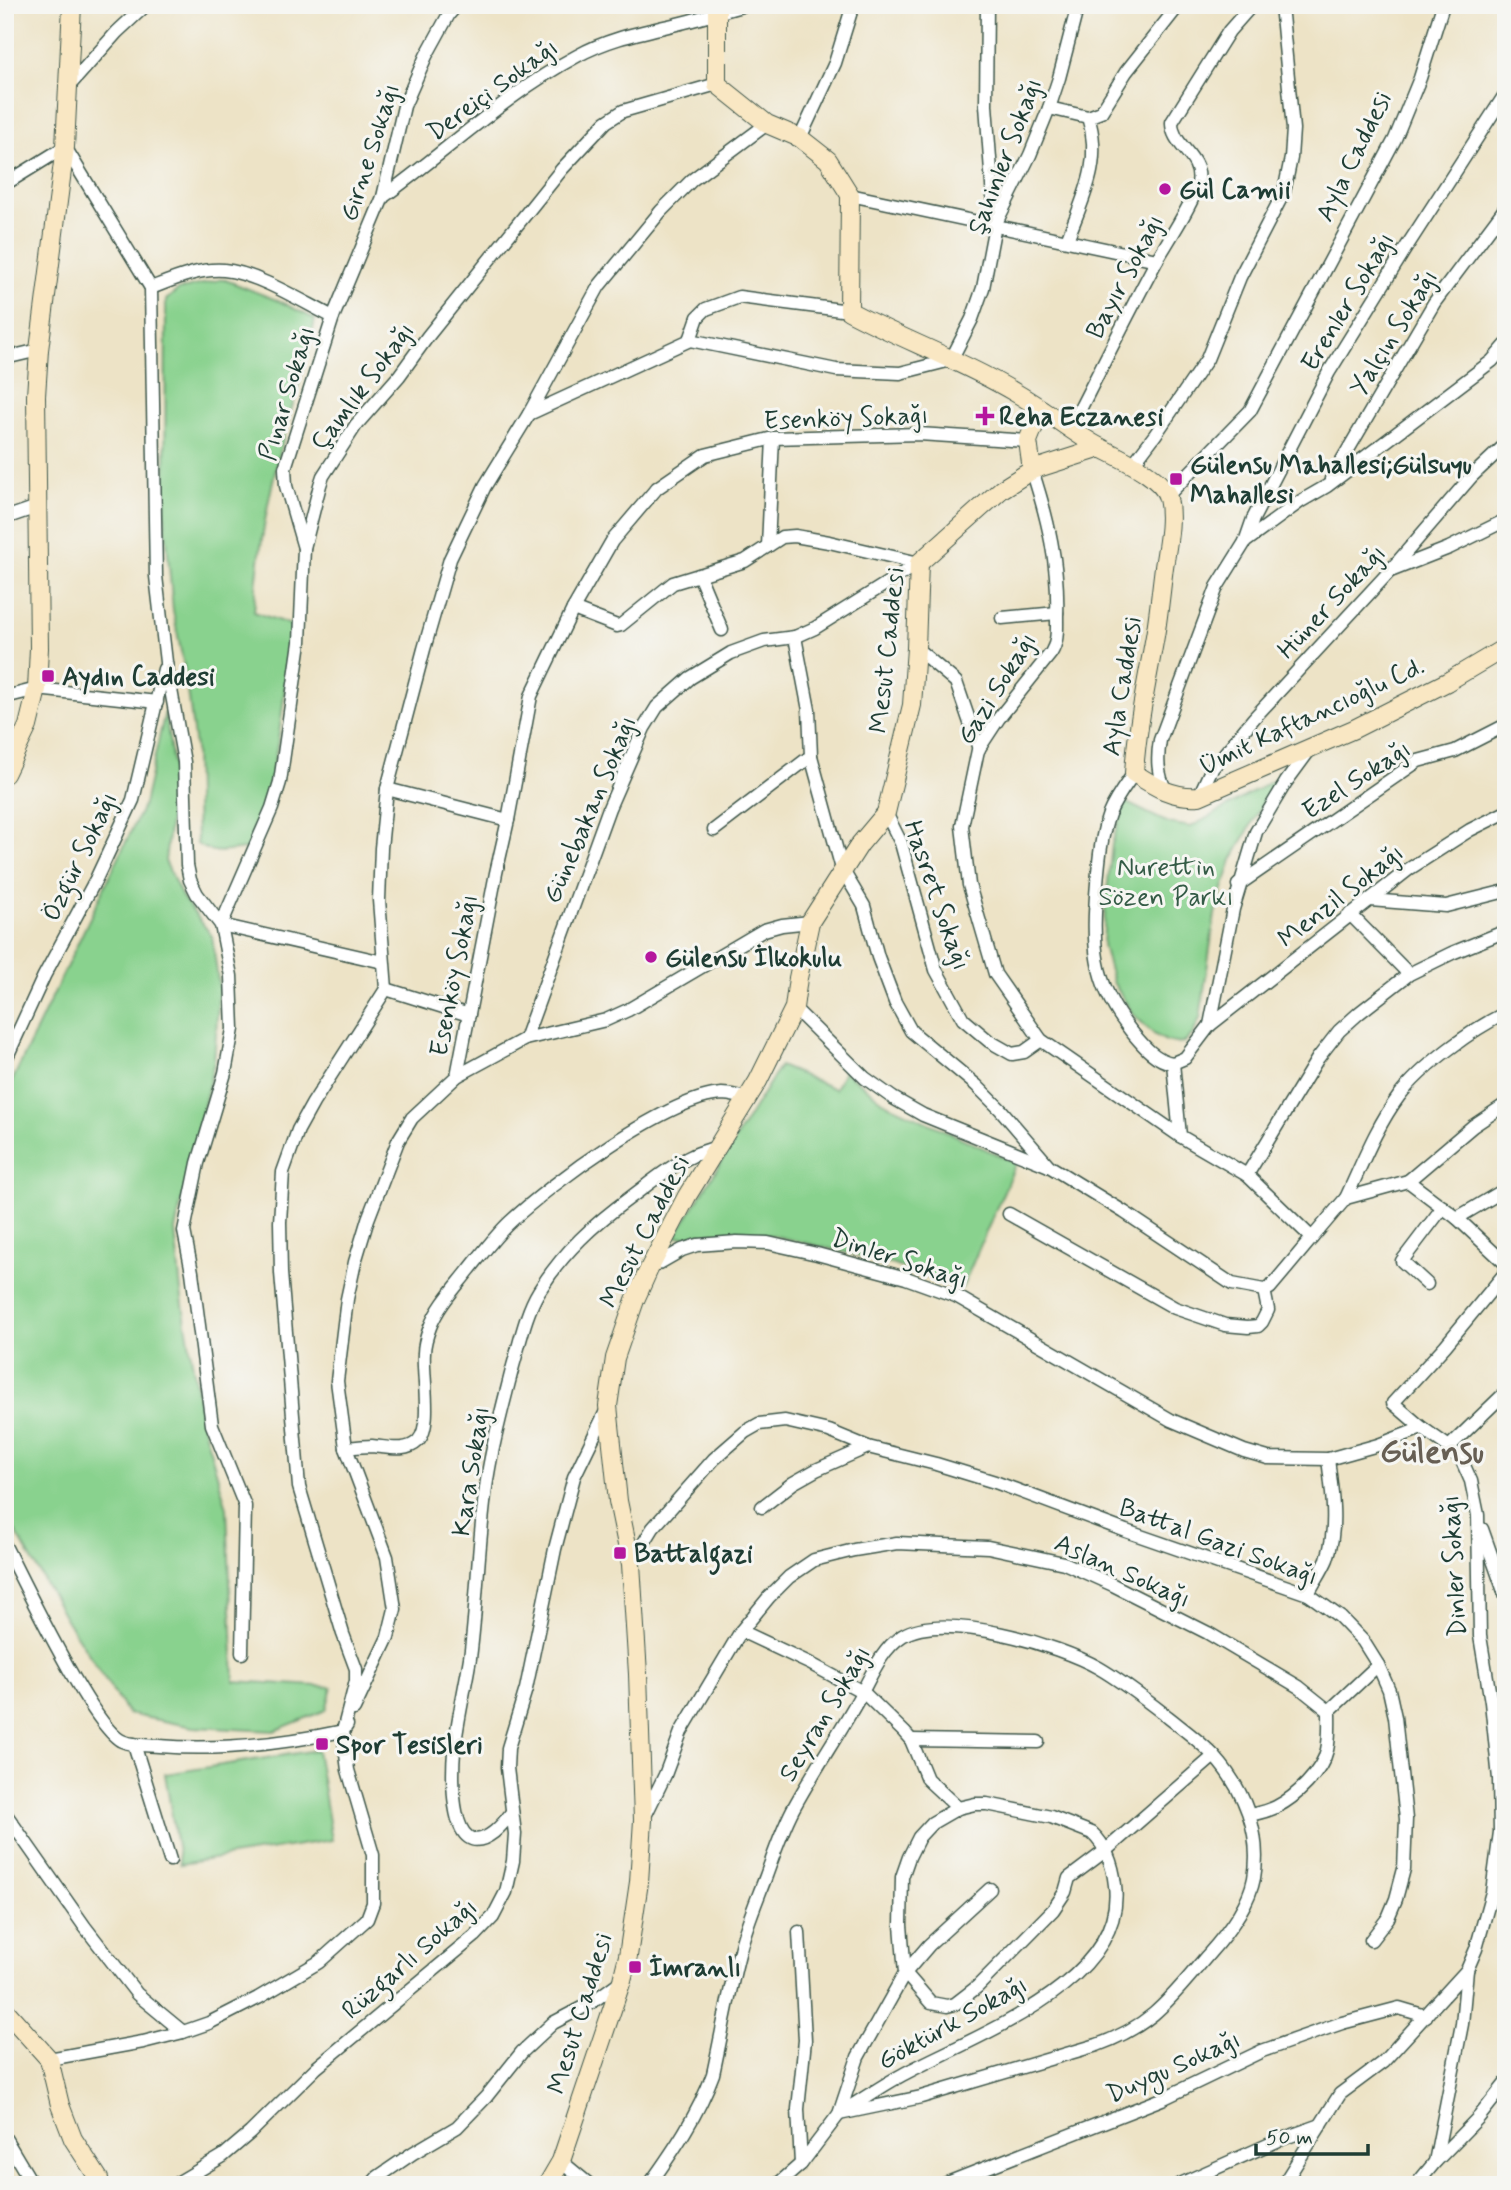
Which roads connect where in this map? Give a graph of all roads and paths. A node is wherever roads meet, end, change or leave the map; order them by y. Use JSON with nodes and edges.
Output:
{"nodes":[{"id":1,"x":72,"y":5,"type":"edge"},
{"id":2,"x":146,"y":5,"type":"edge"},
{"id":3,"x":457,"y":5,"type":"edge"},
{"id":4,"x":746,"y":5,"type":"edge"},
{"id":5,"x":853,"y":5,"type":"edge"},
{"id":6,"x":987,"y":5,"type":"edge"},
{"id":7,"x":1077,"y":5,"type":"edge"},
{"id":8,"x":1179,"y":5,"type":"edge"},
{"id":9,"x":1252,"y":5,"type":"edge"},
{"id":10,"x":1281,"y":5,"type":"edge"},
{"id":11,"x":1443,"y":5,"type":"edge"},
{"id":12,"x":716,"y":9,"type":"edge"},
{"id":13,"x":717,"y":83,"type":"junction"},
{"id":14,"x":68,"y":87,"type":"junction"},
{"id":15,"x":1506,"y":93,"type":"edge"},
{"id":16,"x":1049,"y":108,"type":"junction"},
{"id":17,"x":1088,"y":117,"type":"junction"},
{"id":18,"x":767,"y":124,"type":"junction"},
{"id":19,"x":800,"y":138,"type":"junction"},
{"id":20,"x":65,"y":147,"type":"junction"},
{"id":21,"x":5,"y":184,"type":"edge"},
{"id":22,"x":850,"y":195,"type":"junction"},
{"id":23,"x":383,"y":197,"type":"junction"},
{"id":24,"x":1506,"y":207,"type":"edge"},
{"id":25,"x":995,"y":225,"type":"junction"},
{"id":26,"x":1067,"y":240,"type":"junction"},
{"id":27,"x":1157,"y":260,"type":"junction"},
{"id":28,"x":151,"y":288,"type":"junction"},
{"id":29,"x":849,"y":311,"type":"junction"},
{"id":30,"x":333,"y":317,"type":"junction"},
{"id":31,"x":690,"y":340,"type":"junction"},
{"id":32,"x":1506,"y":345,"type":"edge"},
{"id":33,"x":39,"y":350,"type":"junction"},
{"id":34,"x":5,"y":358,"type":"edge"},
{"id":35,"x":951,"y":360,"type":"junction"},
{"id":36,"x":1041,"y":410,"type":"junction"},
{"id":37,"x":529,"y":414,"type":"junction"},
{"id":38,"x":1070,"y":429,"type":"junction"},
{"id":39,"x":772,"y":438,"type":"junction"},
{"id":40,"x":1028,"y":441,"type":"junction"},
{"id":41,"x":1506,"y":444,"type":"edge"},
{"id":42,"x":1101,"y":448,"type":"junction"},
{"id":43,"x":1133,"y":464,"type":"junction"},
{"id":44,"x":1032,"y":470,"type":"junction"},
{"id":45,"x":1327,"y":486,"type":"junction"},
{"id":46,"x":1168,"y":495,"type":"junction"},
{"id":47,"x":37,"y":507,"type":"junction"},
{"id":48,"x":5,"y":518,"type":"edge"},
{"id":49,"x":1506,"y":520,"type":"edge"},
{"id":50,"x":1245,"y":542,"type":"junction"},
{"id":51,"x":768,"y":546,"type":"junction"},
{"id":52,"x":304,"y":548,"type":"junction"},
{"id":53,"x":919,"y":563,"type":"junction"},
{"id":54,"x":1389,"y":572,"type":"junction"},
{"id":55,"x":699,"y":575,"type":"junction"},
{"id":56,"x":573,"y":609,"type":"junction"},
{"id":57,"x":1057,"y":613,"type":"junction"},
{"id":58,"x":1002,"y":618,"type":"dead end"},
{"id":59,"x":722,"y":630,"type":"dead end"},
{"id":60,"x":795,"y":637,"type":"junction"},
{"id":61,"x":1506,"y":647,"type":"edge"},
{"id":62,"x":916,"y":648,"type":"junction"},
{"id":63,"x":166,"y":662,"type":"junction"},
{"id":64,"x":37,"y":689,"type":"junction"},
{"id":65,"x":5,"y":697,"type":"edge"},
{"id":66,"x":157,"y":702,"type":"junction"},
{"id":67,"x":1506,"y":725,"type":"edge"},
{"id":68,"x":1312,"y":748,"type":"junction"},
{"id":69,"x":979,"y":749,"type":"junction"},
{"id":70,"x":811,"y":755,"type":"junction"},
{"id":71,"x":1134,"y":773,"type":"junction"},
{"id":72,"x":5,"y":774,"type":"edge"},
{"id":73,"x":387,"y":789,"type":"junction"},
{"id":74,"x":1166,"y":792,"type":"junction"},
{"id":75,"x":1199,"y":796,"type":"junction"},
{"id":76,"x":1506,"y":812,"type":"edge"},
{"id":77,"x":886,"y":813,"type":"junction"},
{"id":78,"x":508,"y":820,"type":"junction"},
{"id":79,"x":714,"y":830,"type":"dead end"},
{"id":80,"x":842,"y":869,"type":"junction"},
{"id":81,"x":1238,"y":886,"type":"junction"},
{"id":82,"x":1506,"y":891,"type":"edge"},
{"id":83,"x":1370,"y":900,"type":"junction"},
{"id":84,"x":1350,"y":914,"type":"junction"},
{"id":85,"x":810,"y":922,"type":"junction"},
{"id":86,"x":221,"y":925,"type":"junction"},
{"id":87,"x":1506,"y":931,"type":"edge"},
{"id":88,"x":383,"y":962,"type":"junction"},
{"id":89,"x":1409,"y":974,"type":"junction"},
{"id":90,"x":386,"y":989,"type":"junction"},
{"id":91,"x":794,"y":1008,"type":"junction"},
{"id":92,"x":1506,"y":1013,"type":"edge"},
{"id":93,"x":469,"y":1015,"type":"junction"},
{"id":94,"x":1210,"y":1025,"type":"junction"},
{"id":95,"x":525,"y":1039,"type":"junction"},
{"id":96,"x":1041,"y":1040,"type":"junction"},
{"id":97,"x":5,"y":1060,"type":"edge"},
{"id":98,"x":1172,"y":1063,"type":"junction"},
{"id":99,"x":457,"y":1076,"type":"junction"},
{"id":100,"x":748,"y":1098,"type":"junction"},
{"id":101,"x":1506,"y":1104,"type":"edge"},
{"id":102,"x":1180,"y":1136,"type":"junction"},
{"id":103,"x":717,"y":1147,"type":"junction"},
{"id":104,"x":1049,"y":1166,"type":"junction"},
{"id":105,"x":1247,"y":1175,"type":"junction"},
{"id":106,"x":1408,"y":1181,"type":"junction"},
{"id":107,"x":1506,"y":1189,"type":"edge"},
{"id":108,"x":1346,"y":1198,"type":"junction"},
{"id":109,"x":1443,"y":1207,"type":"junction"},
{"id":110,"x":1009,"y":1214,"type":"dead end"},
{"id":111,"x":1457,"y":1217,"type":"junction"},
{"id":112,"x":1312,"y":1238,"type":"junction"},
{"id":113,"x":1506,"y":1264,"type":"edge"},
{"id":114,"x":649,"y":1269,"type":"junction"},
{"id":115,"x":1506,"y":1272,"type":"edge"},
{"id":116,"x":1427,"y":1284,"type":"dead end"},
{"id":117,"x":1264,"y":1290,"type":"junction"},
{"id":118,"x":1506,"y":1392,"type":"edge"},
{"id":119,"x":608,"y":1406,"type":"junction"},
{"id":120,"x":1422,"y":1428,"type":"junction"},
{"id":121,"x":868,"y":1447,"type":"junction"},
{"id":122,"x":1449,"y":1447,"type":"junction"},
{"id":123,"x":346,"y":1448,"type":"junction"},
{"id":124,"x":1328,"y":1459,"type":"junction"},
{"id":125,"x":762,"y":1507,"type":"dead end"},
{"id":126,"x":1478,"y":1515,"type":"junction"},
{"id":127,"x":5,"y":1546,"type":"edge"},
{"id":128,"x":631,"y":1563,"type":"junction"},
{"id":129,"x":1308,"y":1594,"type":"junction"},
{"id":130,"x":1506,"y":1597,"type":"edge"},
{"id":131,"x":741,"y":1630,"type":"junction"},
{"id":132,"x":242,"y":1653,"type":"dead end"},
{"id":133,"x":1378,"y":1665,"type":"junction"},
{"id":134,"x":863,"y":1692,"type":"junction"},
{"id":135,"x":1329,"y":1711,"type":"junction"},
{"id":136,"x":343,"y":1731,"type":"junction"},
{"id":137,"x":911,"y":1740,"type":"junction"},
{"id":138,"x":1038,"y":1742,"type":"dead end"},
{"id":139,"x":134,"y":1744,"type":"junction"},
{"id":140,"x":1214,"y":1756,"type":"junction"},
{"id":141,"x":958,"y":1808,"type":"junction"},
{"id":142,"x":512,"y":1812,"type":"junction"},
{"id":143,"x":5,"y":1813,"type":"edge"},
{"id":144,"x":1250,"y":1815,"type":"junction"},
{"id":145,"x":643,"y":1820,"type":"junction"},
{"id":146,"x":1105,"y":1851,"type":"junction"},
{"id":147,"x":170,"y":1860,"type":"dead end"},
{"id":148,"x":990,"y":1889,"type":"dead end"},
{"id":149,"x":799,"y":1932,"type":"dead end"},
{"id":150,"x":1371,"y":1940,"type":"dead end"},
{"id":151,"x":1467,"y":1970,"type":"junction"},
{"id":152,"x":905,"y":1973,"type":"junction"},
{"id":153,"x":622,"y":1980,"type":"junction"},
{"id":154,"x":5,"y":2010,"type":"edge"},
{"id":155,"x":1426,"y":2016,"type":"junction"},
{"id":156,"x":183,"y":2032,"type":"junction"},
{"id":157,"x":49,"y":2059,"type":"junction"},
{"id":158,"x":1506,"y":2082,"type":"edge"},
{"id":159,"x":839,"y":2114,"type":"junction"},
{"id":160,"x":1321,"y":2125,"type":"junction"},
{"id":161,"x":5,"y":2138,"type":"edge"},
{"id":162,"x":561,"y":2161,"type":"junction"},
{"id":163,"x":1434,"y":2162,"type":"junction"},
{"id":164,"x":801,"y":2164,"type":"junction"},
{"id":165,"x":194,"y":2180,"type":"edge"},
{"id":166,"x":103,"y":2183,"type":"edge"},
{"id":167,"x":33,"y":2185,"type":"edge"},
{"id":168,"x":174,"y":2185,"type":"edge"},
{"id":169,"x":371,"y":2185,"type":"edge"},
{"id":170,"x":547,"y":2185,"type":"edge"},
{"id":171,"x":590,"y":2185,"type":"edge"},
{"id":172,"x":649,"y":2185,"type":"edge"},
{"id":173,"x":777,"y":2185,"type":"edge"},
{"id":174,"x":942,"y":2185,"type":"edge"},
{"id":175,"x":1178,"y":2185,"type":"edge"},
{"id":176,"x":1283,"y":2185,"type":"edge"},
{"id":177,"x":1416,"y":2185,"type":"edge"}],
"edges":[{"from":1,"to":14,"type":"street"},
{"from":2,"to":14,"type":"street"},
{"from":3,"to":23,"type":"street","name":"Girne Sokağı"},
{"from":4,"to":12,"type":"street","name":"Dereiçi Sokağı"},
{"from":5,"to":19,"type":"street"},
{"from":6,"to":25,"type":"street"},
{"from":7,"to":16,"type":"street","name":"Şahinler Sokağı"},
{"from":8,"to":17,"type":"street"},
{"from":9,"to":27,"type":"street","name":"Bayır Sokağı"},
{"from":10,"to":43,"type":"street"},
{"from":11,"to":46,"type":"street","name":"Ayla Caddesi"},
{"from":12,"to":13,"type":"street"},
{"from":12,"to":23,"type":"street","name":"Dereiçi Sokağı"},
{"from":13,"to":18,"type":"street"},
{"from":13,"to":52,"type":"street","name":"Çamlık Sokağı"},
{"from":14,"to":20,"type":"street"},
{"from":15,"to":50,"type":"street","name":"Erenler Sokağı"},
{"from":16,"to":17,"type":"street"},
{"from":16,"to":25,"type":"street","name":"Şahinler Sokağı"},
{"from":17,"to":26,"type":"street"},
{"from":18,"to":19,"type":"street"},
{"from":18,"to":37,"type":"street"},
{"from":19,"to":22,"type":"street"},
{"from":20,"to":21,"type":"street"},
{"from":20,"to":28,"type":"street"},
{"from":20,"to":33,"type":"street"},
{"from":22,"to":25,"type":"street"},
{"from":22,"to":29,"type":"street"},
{"from":23,"to":30,"type":"street","name":"Girne Sokağı"},
{"from":24,"to":45,"type":"street","name":"Yalçın Sokağı"},
{"from":25,"to":26,"type":"street"},
{"from":25,"to":35,"type":"street","name":"Şahinler Sokağı"},
{"from":26,"to":27,"type":"street"},
{"from":27,"to":38,"type":"street","name":"Bayır Sokağı"},
{"from":28,"to":30,"type":"street","name":"Pınar Sokağı"},
{"from":28,"to":63,"type":"street"},
{"from":29,"to":31,"type":"street"},
{"from":29,"to":35,"type":"street"},
{"from":30,"to":52,"type":"street","name":"Pınar Sokağı"},
{"from":31,"to":35,"type":"street"},
{"from":31,"to":37,"type":"street"},
{"from":32,"to":45,"type":"street","name":"Erenler Sokağı"},
{"from":33,"to":34,"type":"street"},
{"from":33,"to":47,"type":"street"},
{"from":35,"to":36,"type":"street"},
{"from":36,"to":38,"type":"street"},
{"from":36,"to":40,"type":"street"},
{"from":37,"to":73,"type":"street"},
{"from":38,"to":42,"type":"street"},
{"from":39,"to":40,"type":"street","name":"Esenköy Sokağı"},
{"from":39,"to":51,"type":"street"},
{"from":39,"to":56,"type":"street","name":"Esenköy Sokağı"},
{"from":40,"to":44,"type":"street"},
{"from":41,"to":54,"type":"street","name":"Hüner Sokağı"},
{"from":42,"to":43,"type":"street"},
{"from":42,"to":44,"type":"street","name":"Mesut Caddesi"},
{"from":43,"to":46,"type":"street"},
{"from":44,"to":53,"type":"street","name":"Mesut Caddesi"},
{"from":44,"to":57,"type":"street","name":"Gazi Sokağı"},
{"from":45,"to":50,"type":"street","name":"Erenler Sokağı"},
{"from":46,"to":71,"type":"street","name":"Ayla Caddesi"},
{"from":47,"to":48,"type":"street"},
{"from":47,"to":64,"type":"street"},
{"from":49,"to":54,"type":"street"},
{"from":50,"to":74,"type":"street","name":"Erenler Sokağı"},
{"from":51,"to":53,"type":"street"},
{"from":51,"to":55,"type":"street"},
{"from":52,"to":86,"type":"street","name":"Çamlık Sokağı"},
{"from":53,"to":60,"type":"street","name":"Günebakan Sokağı"},
{"from":53,"to":62,"type":"street","name":"Mesut Caddesi"},
{"from":54,"to":75,"type":"street","name":"Hüner Sokağı"},
{"from":55,"to":56,"type":"street"},
{"from":55,"to":59,"type":"street"},
{"from":56,"to":78,"type":"street","name":"Esenköy Sokağı"},
{"from":57,"to":58,"type":"street"},
{"from":57,"to":69,"type":"street","name":"Gazi Sokağı"},
{"from":60,"to":70,"type":"street"},
{"from":60,"to":95,"type":"street","name":"Günebakan Sokağı"},
{"from":61,"to":68,"type":"street","name":"Ümit Kaftancıoğlu Cd."},
{"from":62,"to":69,"type":"street"},
{"from":62,"to":77,"type":"street","name":"Mesut Caddesi"},
{"from":63,"to":66,"type":"street","name":"Özgür Sokağı"},
{"from":63,"to":86,"type":"street"},
{"from":64,"to":65,"type":"street"},
{"from":64,"to":66,"type":"street"},
{"from":64,"to":72,"type":"street"},
{"from":66,"to":97,"type":"street","name":"Özgür Sokağı"},
{"from":67,"to":81,"type":"street","name":"Ezel Sokağı"},
{"from":68,"to":75,"type":"street","name":"Ümit Kaftancıoğlu Cd."},
{"from":68,"to":81,"type":"street"},
{"from":69,"to":96,"type":"street","name":"Gazi Sokağı"},
{"from":70,"to":79,"type":"street"},
{"from":70,"to":80,"type":"street"},
{"from":71,"to":74,"type":"street","name":"Ümit Kaftancıoğlu Cd."},
{"from":71,"to":98,"type":"street","name":"Ayla Caddesi"},
{"from":73,"to":78,"type":"street"},
{"from":73,"to":88,"type":"street"},
{"from":74,"to":75,"type":"street","name":"Ümit Kaftancıoğlu Cd."},
{"from":76,"to":83,"type":"street","name":"Menzil Sokağı"},
{"from":77,"to":80,"type":"street","name":"Mesut Caddesi"},
{"from":77,"to":96,"type":"street","name":"Hasret Sokağı"},
{"from":78,"to":93,"type":"street","name":"Esenköy Sokağı"},
{"from":80,"to":85,"type":"street","name":"Mesut Caddesi"},
{"from":80,"to":104,"type":"street"},
{"from":81,"to":94,"type":"street"},
{"from":82,"to":83,"type":"street"},
{"from":83,"to":84,"type":"street","name":"Menzil Sokağı"},
{"from":84,"to":89,"type":"street"},
{"from":84,"to":94,"type":"street","name":"Menzil Sokağı"},
{"from":85,"to":91,"type":"street","name":"Mesut Caddesi"},
{"from":85,"to":95,"type":"street"},
{"from":86,"to":88,"type":"street"},
{"from":86,"to":132,"type":"street"},
{"from":87,"to":89,"type":"street"},
{"from":88,"to":90,"type":"street"},
{"from":89,"to":105,"type":"street"},
{"from":90,"to":93,"type":"street"},
{"from":90,"to":136,"type":"street"},
{"from":91,"to":100,"type":"street","name":"Mesut Caddesi"},
{"from":91,"to":104,"type":"street"},
{"from":92,"to":108,"type":"street"},
{"from":93,"to":99,"type":"street","name":"Esenköy Sokağı"},
{"from":94,"to":98,"type":"street"},
{"from":95,"to":99,"type":"street"},
{"from":96,"to":102,"type":"street","name":"Gazi Sokağı"},
{"from":98,"to":102,"type":"street"},
{"from":99,"to":123,"type":"street","name":"Esenköy Sokağı"},
{"from":100,"to":103,"type":"street","name":"Mesut Caddesi"},
{"from":100,"to":123,"type":"street"},
{"from":101,"to":106,"type":"street"},
{"from":102,"to":105,"type":"street"},
{"from":103,"to":114,"type":"street","name":"Mesut Caddesi"},
{"from":103,"to":142,"type":"street","name":"Kara Sokağı"},
{"from":104,"to":117,"type":"street"},
{"from":105,"to":112,"type":"street"},
{"from":106,"to":108,"type":"street"},
{"from":106,"to":109,"type":"street"},
{"from":107,"to":111,"type":"street"},
{"from":108,"to":112,"type":"street"},
{"from":109,"to":111,"type":"street"},
{"from":109,"to":116,"type":"street"},
{"from":110,"to":117,"type":"street"},
{"from":111,"to":113,"type":"street"},
{"from":112,"to":117,"type":"street"},
{"from":114,"to":119,"type":"street","name":"Mesut Caddesi"},
{"from":114,"to":124,"type":"street","name":"Dinler Sokağı"},
{"from":115,"to":120,"type":"street"},
{"from":118,"to":122,"type":"street"},
{"from":119,"to":128,"type":"street","name":"Mesut Caddesi"},
{"from":119,"to":142,"type":"street","name":"Rüzgarlı Sokağı"},
{"from":120,"to":122,"type":"street","name":"Dinler Sokağı"},
{"from":120,"to":124,"type":"street","name":"Dinler Sokağı"},
{"from":121,"to":125,"type":"street"},
{"from":121,"to":128,"type":"street","name":"Battal Gazi Sokağı"},
{"from":121,"to":129,"type":"street","name":"Battal Gazi Sokağı"},
{"from":122,"to":126,"type":"street","name":"Dinler Sokağı"},
{"from":123,"to":136,"type":"street","name":"Esenköy Sokağı"},
{"from":124,"to":129,"type":"street"},
{"from":126,"to":130,"type":"street"},
{"from":126,"to":151,"type":"street","name":"Dinler Sokağı"},
{"from":127,"to":139,"type":"street"},
{"from":128,"to":145,"type":"street","name":"Mesut Caddesi"},
{"from":129,"to":133,"type":"street","name":"Battal Gazi Sokağı"},
{"from":131,"to":134,"type":"street"},
{"from":131,"to":135,"type":"street","name":"Aslan Sokağı"},
{"from":131,"to":145,"type":"street","name":"Aslan Sokağı"},
{"from":133,"to":135,"type":"street"},
{"from":133,"to":150,"type":"street","name":"Battal Gazi Sokağı"},
{"from":134,"to":137,"type":"street"},
{"from":134,"to":140,"type":"street","name":"Seyran Sokağı"},
{"from":134,"to":172,"type":"street","name":"Seyran Sokağı"},
{"from":135,"to":144,"type":"street"},
{"from":136,"to":139,"type":"street"},
{"from":136,"to":156,"type":"street"},
{"from":137,"to":138,"type":"street"},
{"from":137,"to":141,"type":"street"},
{"from":139,"to":147,"type":"street"},
{"from":140,"to":144,"type":"street","name":"Seyran Sokağı"},
{"from":140,"to":146,"type":"street"},
{"from":141,"to":146,"type":"street"},
{"from":141,"to":152,"type":"street"},
{"from":142,"to":165,"type":"street","name":"Rüzgarlı Sokağı"},
{"from":143,"to":156,"type":"street"},
{"from":144,"to":159,"type":"street","name":"Seyran Sokağı"},
{"from":145,"to":153,"type":"street","name":"Mesut Caddesi"},
{"from":146,"to":152,"type":"street"},
{"from":146,"to":159,"type":"street","name":"Göktürk Sokağı"},
{"from":148,"to":152,"type":"street"},
{"from":149,"to":164,"type":"street"},
{"from":151,"to":155,"type":"street","name":"Dinler Sokağı"},
{"from":151,"to":163,"type":"street"},
{"from":152,"to":159,"type":"street"},
{"from":153,"to":162,"type":"street","name":"Mesut Caddesi"},
{"from":153,"to":169,"type":"street"},
{"from":154,"to":157,"type":"street"},
{"from":155,"to":160,"type":"street","name":"Dinler Sokağı"},
{"from":155,"to":174,"type":"street","name":"Duygu Sokağı"},
{"from":156,"to":157,"type":"street"},
{"from":157,"to":166,"type":"street"},
{"from":158,"to":163,"type":"street"},
{"from":159,"to":164,"type":"street"},
{"from":160,"to":175,"type":"street"},
{"from":160,"to":176,"type":"street","name":"Dinler Sokağı"},
{"from":161,"to":167,"type":"street"},
{"from":162,"to":170,"type":"street","name":"Mesut Caddesi"},
{"from":162,"to":171,"type":"street"},
{"from":163,"to":177,"type":"street"},
{"from":164,"to":173,"type":"street"},
{"from":165,"to":168,"type":"street","name":"Rüzgarlı Sokağı"}]}
